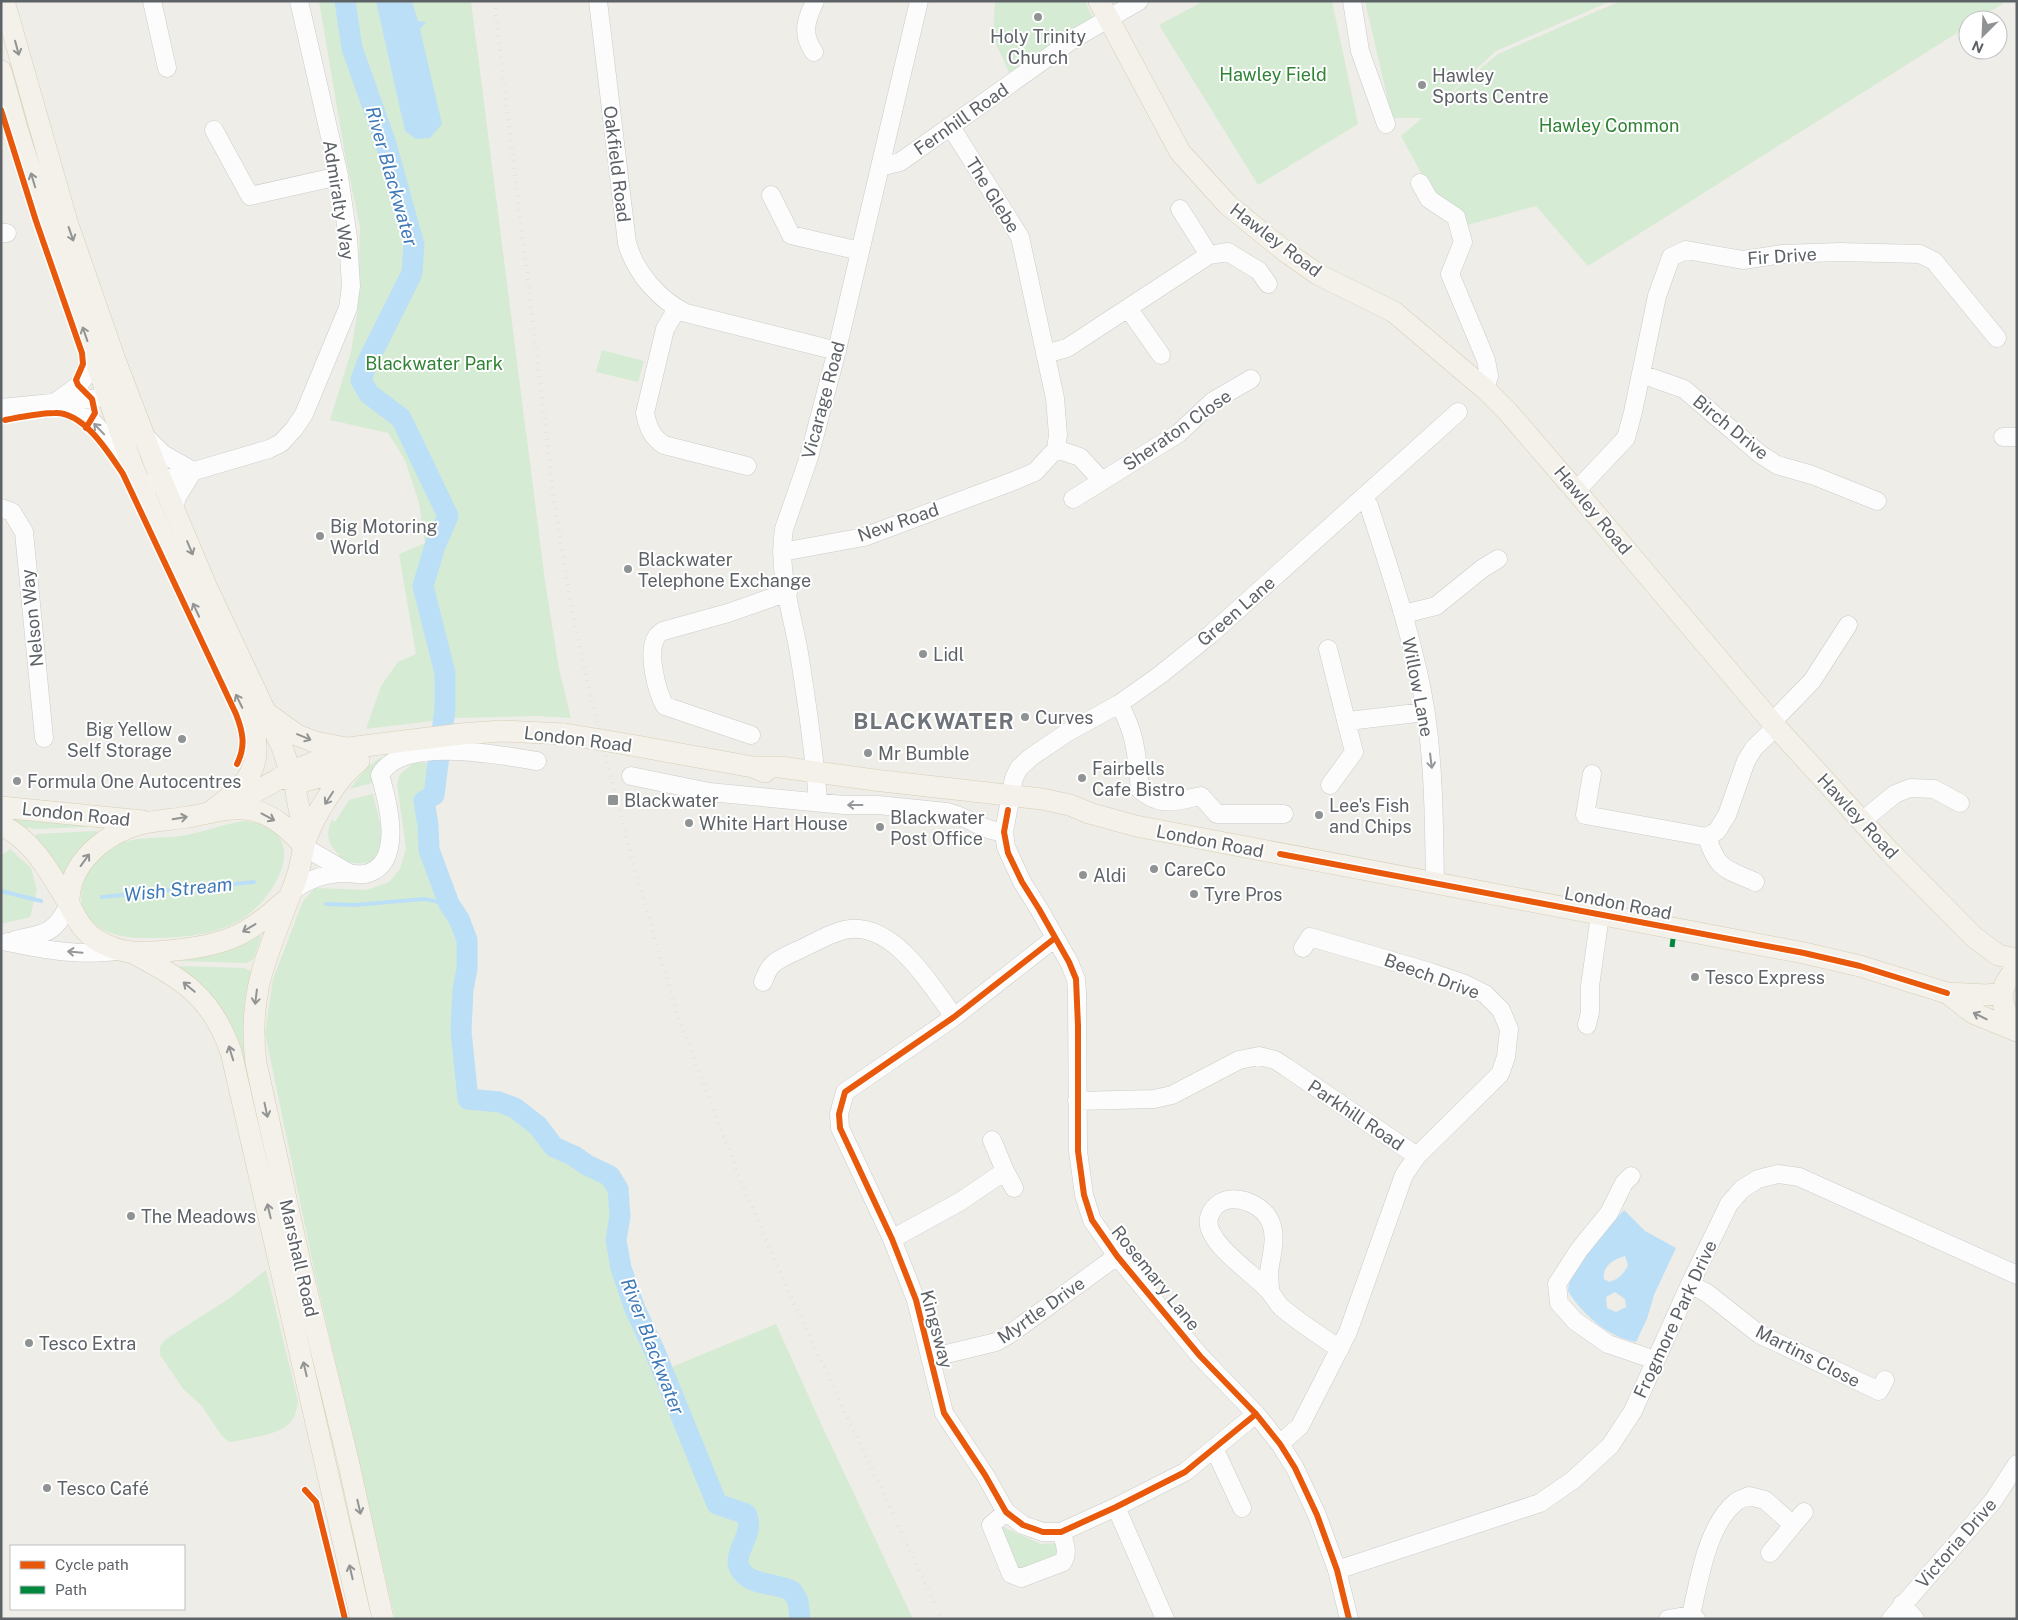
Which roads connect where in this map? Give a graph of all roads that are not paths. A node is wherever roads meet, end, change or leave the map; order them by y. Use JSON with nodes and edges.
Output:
{"nodes":[{"id":1,"x":4,"y":1,"type":"edge"},
{"id":2,"x":152,"y":1,"type":"edge"},
{"id":3,"x":299,"y":1,"type":"edge"},
{"id":4,"x":598,"y":1,"type":"edge"},
{"id":5,"x":815,"y":1,"type":"edge"},
{"id":6,"x":919,"y":1,"type":"edge"},
{"id":7,"x":1139,"y":1,"type":"edge"},
{"id":8,"x":1352,"y":1,"type":"edge"},
{"id":9,"x":1109,"y":9,"type":"edge"},
{"id":10,"x":814,"y":52,"type":"dead end"},
{"id":11,"x":167,"y":68,"type":"dead end"},
{"id":12,"x":1,"y":71,"type":"edge"},
{"id":13,"x":1386,"y":124,"type":"dead end"},
{"id":14,"x":951,"y":127,"type":"junction"},
{"id":15,"x":214,"y":130,"type":"dead end"},
{"id":16,"x":880,"y":167,"type":"junction"},
{"id":17,"x":339,"y":176,"type":"junction"},
{"id":18,"x":1420,"y":183,"type":"dead end"},
{"id":19,"x":771,"y":195,"type":"dead end"},
{"id":20,"x":1180,"y":209,"type":"dead end"},
{"id":21,"x":860,"y":251,"type":"junction"},
{"id":22,"x":1209,"y":255,"type":"junction"},
{"id":23,"x":1268,"y":284,"type":"dead end"},
{"id":24,"x":1128,"y":308,"type":"junction"},
{"id":25,"x":677,"y":309,"type":"junction"},
{"id":26,"x":1997,"y":338,"type":"dead end"},
{"id":27,"x":837,"y":350,"type":"junction"},
{"id":28,"x":1045,"y":354,"type":"junction"},
{"id":29,"x":1162,"y":355,"type":"dead end"},
{"id":30,"x":92,"y":356,"type":"junction"},
{"id":31,"x":1641,"y":374,"type":"junction"},
{"id":32,"x":1251,"y":379,"type":"dead end"},
{"id":33,"x":1485,"y":389,"type":"junction"},
{"id":34,"x":128,"y":392,"type":"junction"},
{"id":35,"x":107,"y":396,"type":"junction"},
{"id":36,"x":52,"y":403,"type":"junction"},
{"id":37,"x":1,"y":408,"type":"edge"},
{"id":38,"x":1458,"y":412,"type":"dead end"},
{"id":39,"x":144,"y":434,"type":"junction"},
{"id":40,"x":1056,"y":449,"type":"junction"},
{"id":41,"x":132,"y":465,"type":"junction"},
{"id":42,"x":747,"y":466,"type":"dead end"},
{"id":43,"x":193,"y":471,"type":"junction"},
{"id":44,"x":1102,"y":481,"type":"junction"},
{"id":45,"x":152,"y":483,"type":"junction"},
{"id":46,"x":1576,"y":491,"type":"junction"},
{"id":47,"x":1363,"y":498,"type":"junction"},
{"id":48,"x":1072,"y":499,"type":"dead end"},
{"id":49,"x":1877,"y":501,"type":"dead end"},
{"id":50,"x":1,"y":508,"type":"edge"},
{"id":51,"x":174,"y":509,"type":"junction"},
{"id":52,"x":782,"y":552,"type":"junction"},
{"id":53,"x":1498,"y":558,"type":"dead end"},
{"id":54,"x":788,"y":592,"type":"junction"},
{"id":55,"x":1404,"y":614,"type":"junction"},
{"id":56,"x":1848,"y":625,"type":"dead end"},
{"id":57,"x":1328,"y":649,"type":"dead end"},
{"id":58,"x":1119,"y":704,"type":"junction"},
{"id":59,"x":266,"y":712,"type":"junction"},
{"id":60,"x":1426,"y":712,"type":"junction"},
{"id":61,"x":1348,"y":721,"type":"junction"},
{"id":62,"x":1774,"y":725,"type":"junction"},
{"id":63,"x":751,"y":735,"type":"dead end"},
{"id":64,"x":44,"y":738,"type":"dead end"},
{"id":65,"x":458,"y":742,"type":"junction"},
{"id":66,"x":411,"y":745,"type":"junction"},
{"id":67,"x":257,"y":746,"type":"junction"},
{"id":68,"x":353,"y":754,"type":"junction"},
{"id":69,"x":537,"y":761,"type":"dead end"},
{"id":70,"x":1592,"y":774,"type":"dead end"},
{"id":71,"x":631,"y":776,"type":"dead end"},
{"id":72,"x":288,"y":777,"type":"junction"},
{"id":73,"x":1330,"y":785,"type":"dead end"},
{"id":74,"x":817,"y":786,"type":"junction"},
{"id":75,"x":1009,"y":803,"type":"junction"},
{"id":76,"x":1960,"y":803,"type":"dead end"},
{"id":77,"x":1,"y":806,"type":"edge"},
{"id":78,"x":948,"y":807,"type":"junction"},
{"id":79,"x":216,"y":812,"type":"junction"},
{"id":80,"x":1284,"y":814,"type":"dead end"},
{"id":81,"x":1862,"y":821,"type":"junction"},
{"id":82,"x":150,"y":822,"type":"junction"},
{"id":83,"x":1,"y":825,"type":"edge"},
{"id":84,"x":1004,"y":832,"type":"junction"},
{"id":85,"x":1707,"y":837,"type":"junction"},
{"id":86,"x":304,"y":843,"type":"junction"},
{"id":87,"x":349,"y":873,"type":"junction"},
{"id":88,"x":1755,"y":882,"type":"dead end"},
{"id":89,"x":1435,"y":884,"type":"junction"},
{"id":90,"x":290,"y":895,"type":"junction"},
{"id":91,"x":70,"y":905,"type":"junction"},
{"id":92,"x":1600,"y":915,"type":"junction"},
{"id":93,"x":1055,"y":938,"type":"junction"},
{"id":94,"x":4,"y":942,"type":"edge"},
{"id":95,"x":1303,"y":948,"type":"dead end"},
{"id":96,"x":127,"y":951,"type":"junction"},
{"id":97,"x":2009,"y":971,"type":"edge"},
{"id":98,"x":763,"y":982,"type":"dead end"},
{"id":99,"x":1947,"y":993,"type":"junction"},
{"id":100,"x":954,"y":1017,"type":"junction"},
{"id":101,"x":1587,"y":1025,"type":"dead end"},
{"id":102,"x":2017,"y":1029,"type":"edge"},
{"id":103,"x":1076,"y":1101,"type":"junction"},
{"id":104,"x":992,"y":1140,"type":"dead end"},
{"id":105,"x":1417,"y":1156,"type":"junction"},
{"id":106,"x":1005,"y":1171,"type":"junction"},
{"id":107,"x":1631,"y":1176,"type":"dead end"},
{"id":108,"x":1014,"y":1188,"type":"dead end"},
{"id":109,"x":892,"y":1239,"type":"junction"},
{"id":110,"x":1116,"y":1256,"type":"junction"},
{"id":111,"x":2017,"y":1275,"type":"edge"},
{"id":112,"x":1690,"y":1284,"type":"junction"},
{"id":113,"x":1270,"y":1291,"type":"junction"},
{"id":114,"x":1340,"y":1349,"type":"junction"},
{"id":115,"x":930,"y":1358,"type":"junction"},
{"id":116,"x":1655,"y":1360,"type":"junction"},
{"id":117,"x":1879,"y":1391,"type":"dead end"},
{"id":118,"x":1256,"y":1414,"type":"junction"},
{"id":119,"x":1280,"y":1444,"type":"junction"},
{"id":120,"x":1214,"y":1448,"type":"junction"},
{"id":121,"x":2016,"y":1470,"type":"edge"},
{"id":122,"x":1116,"y":1507,"type":"junction"},
{"id":123,"x":1242,"y":1508,"type":"dead end"},
{"id":124,"x":1006,"y":1512,"type":"junction"},
{"id":125,"x":1061,"y":1532,"type":"junction"},
{"id":126,"x":1770,"y":1553,"type":"dead end"},
{"id":127,"x":1337,"y":1570,"type":"junction"},
{"id":128,"x":1902,"y":1604,"type":"junction"},
{"id":129,"x":1693,"y":1617,"type":"edge"},
{"id":130,"x":361,"y":1619,"type":"edge"},
{"id":131,"x":383,"y":1619,"type":"edge"},
{"id":132,"x":1165,"y":1619,"type":"edge"},
{"id":133,"x":1349,"y":1619,"type":"edge"},
{"id":134,"x":1668,"y":1619,"type":"edge"},
{"id":135,"x":1891,"y":1619,"type":"edge"},
{"id":136,"x":1914,"y":1619,"type":"edge"}],
"edges":[{"from":1,"to":34,"type":"main road","one_way":true},
{"from":2,"to":11,"type":"street"},
{"from":3,"to":17,"type":"street","name":"Admiralty Way"},
{"from":4,"to":25,"type":"street","name":"Oakfield Road"},
{"from":5,"to":10,"type":"street"},
{"from":6,"to":16,"type":"street","name":"Vicarage Road"},
{"from":7,"to":9,"type":"street","name":"Fernhill Road"},
{"from":8,"to":13,"type":"street"},
{"from":9,"to":14,"type":"street","name":"Fernhill Road"},
{"from":9,"to":33,"type":"main road","name":"Hawley Road"},
{"from":30,"to":12,"type":"main road","one_way":true},
{"from":14,"to":16,"type":"street","name":"Fernhill Road"},
{"from":14,"to":28,"type":"street","name":"The Glebe"},
{"from":15,"to":17,"type":"street"},
{"from":16,"to":21,"type":"street","name":"Vicarage Road"},
{"from":17,"to":43,"type":"street","name":"Admiralty Way"},
{"from":18,"to":33,"type":"street"},
{"from":19,"to":21,"type":"street"},
{"from":20,"to":22,"type":"street"},
{"from":21,"to":27,"type":"street","name":"Vicarage Road"},
{"from":22,"to":23,"type":"street"},
{"from":22,"to":24,"type":"street"},
{"from":24,"to":28,"type":"street"},
{"from":24,"to":29,"type":"street"},
{"from":25,"to":27,"type":"street"},
{"from":25,"to":42,"type":"street"},
{"from":26,"to":31,"type":"street","name":"Fir Drive"},
{"from":27,"to":52,"type":"street","name":"Vicarage Road"},
{"from":28,"to":40,"type":"street","name":"The Glebe"},
{"from":30,"to":35,"type":"main road"},
{"from":30,"to":36,"type":"street"},
{"from":31,"to":46,"type":"street","name":"Fir Drive"},
{"from":31,"to":49,"type":"street","name":"Birch Drive"},
{"from":32,"to":44,"type":"street","name":"Sheraton Close"},
{"from":33,"to":46,"type":"main road","name":"Hawley Road"},
{"from":34,"to":35,"type":"main road"},
{"from":34,"to":39,"type":"main road"},
{"from":35,"to":36,"type":"street"},
{"from":35,"to":41,"type":"main road"},
{"from":36,"to":37,"type":"street"},
{"from":41,"to":36,"type":"street","one_way":true},
{"from":38,"to":47,"type":"street","name":"Green Lane"},
{"from":39,"to":43,"type":"street"},
{"from":39,"to":45,"type":"main road"},
{"from":40,"to":44,"type":"street"},
{"from":40,"to":52,"type":"street","name":"New Road"},
{"from":41,"to":45,"type":"main road"},
{"from":43,"to":45,"type":"street","name":"Admiralty Way"},
{"from":43,"to":51,"type":"street"},
{"from":44,"to":48,"type":"street","name":"Sheraton Close"},
{"from":45,"to":51,"type":"main road"},
{"from":67,"to":45,"type":"main road","one_way":true},
{"from":46,"to":62,"type":"main road","name":"Hawley Road"},
{"from":47,"to":55,"type":"street","name":"Willow Lane"},
{"from":47,"to":58,"type":"street","name":"Green Lane"},
{"from":50,"to":64,"type":"street","name":"Nelson Way"},
{"from":51,"to":59,"type":"main road","one_way":true},
{"from":52,"to":54,"type":"street","name":"Vicarage Road"},
{"from":53,"to":55,"type":"street"},
{"from":54,"to":63,"type":"street"},
{"from":54,"to":74,"type":"street","name":"Vicarage Road"},
{"from":55,"to":60,"type":"street","name":"Willow Lane"},
{"from":56,"to":62,"type":"street"},
{"from":57,"to":61,"type":"street"},
{"from":58,"to":75,"type":"street","name":"Green Lane"},
{"from":58,"to":80,"type":"street"},
{"from":59,"to":68,"type":"main road","one_way":true},
{"from":59,"to":72,"type":"main road"},
{"from":60,"to":61,"type":"street"},
{"from":60,"to":89,"type":"street","name":"Willow Lane","one_way":true},
{"from":61,"to":73,"type":"street"},
{"from":62,"to":81,"type":"main road","name":"Hawley Road"},
{"from":62,"to":85,"type":"street"},
{"from":65,"to":66,"type":"main road","name":"London Road"},
{"from":65,"to":69,"type":"street"},
{"from":65,"to":74,"type":"main road","name":"London Road","bridge":true},
{"from":66,"to":68,"type":"main road","name":"London Road"},
{"from":66,"to":87,"type":"street"},
{"from":67,"to":72,"type":"main road"},
{"from":67,"to":79,"type":"main road"},
{"from":68,"to":72,"type":"main road","name":"London Road"},
{"from":68,"to":86,"type":"main road","one_way":true},
{"from":70,"to":85,"type":"street"},
{"from":71,"to":74,"type":"street"},
{"from":72,"to":79,"type":"main road","name":"London Road"},
{"from":72,"to":86,"type":"main road"},
{"from":74,"to":75,"type":"main road","name":"London Road"},
{"from":78,"to":74,"type":"main road","name":"London Road","one_way":true},
{"from":75,"to":78,"type":"main road","name":"London Road"},
{"from":75,"to":84,"type":"street","name":"Rosemary Lane"},
{"from":75,"to":89,"type":"main road","name":"London Road"},
{"from":76,"to":81,"type":"street"},
{"from":77,"to":82,"type":"main road","name":"London Road"},
{"from":78,"to":84,"type":"street"},
{"from":82,"to":79,"type":"main road","one_way":true},
{"from":79,"to":86,"type":"main road","one_way":true},
{"from":81,"to":97,"type":"main road","name":"Hawley Road"},
{"from":91,"to":82,"type":"main road","one_way":true},
{"from":83,"to":91,"type":"main road","name":"London Road"},
{"from":84,"to":93,"type":"street","name":"Rosemary Lane"},
{"from":85,"to":88,"type":"street"},
{"from":86,"to":87,"type":"street"},
{"from":86,"to":90,"type":"main road","name":"Marshall Road"},
{"from":87,"to":90,"type":"street"},
{"from":89,"to":92,"type":"main road","name":"London Road"},
{"from":90,"to":96,"type":"main road","one_way":true},
{"from":90,"to":131,"type":"main road","name":"Marshall Road","one_way":true},
{"from":91,"to":94,"type":"street"},
{"from":91,"to":96,"type":"main road","name":"London Road"},
{"from":92,"to":99,"type":"main road","name":"London Road"},
{"from":92,"to":101,"type":"street"},
{"from":93,"to":100,"type":"street","name":"Kingsway"},
{"from":93,"to":103,"type":"street","name":"Rosemary Lane"},
{"from":96,"to":94,"type":"street","one_way":true},
{"from":95,"to":105,"type":"street","name":"Beech Drive"},
{"from":130,"to":96,"type":"main road","name":"Marshall Road","one_way":true},
{"from":97,"to":99,"type":"main road","name":"London Road"},
{"from":97,"to":102,"type":"main road"},
{"from":98,"to":100,"type":"street"},
{"from":102,"to":99,"type":"main road","name":"London Road","one_way":true},
{"from":100,"to":109,"type":"street","name":"Kingsway"},
{"from":103,"to":105,"type":"street","name":"Parkhill Road"},
{"from":103,"to":110,"type":"street","name":"Rosemary Lane"},
{"from":104,"to":106,"type":"street"},
{"from":105,"to":114,"type":"street","name":"Parkhill Road"},
{"from":106,"to":108,"type":"street"},
{"from":106,"to":109,"type":"street"},
{"from":107,"to":116,"type":"street"},
{"from":109,"to":115,"type":"street","name":"Kingsway"},
{"from":110,"to":115,"type":"street","name":"Myrtle Drive"},
{"from":110,"to":118,"type":"street","name":"Rosemary Lane"},
{"from":111,"to":112,"type":"street","name":"Frogmore Park Drive"},
{"from":112,"to":116,"type":"street","name":"Frogmore Park Drive"},
{"from":112,"to":117,"type":"street","name":"Martins Close"},
{"from":113,"to":113,"type":"street"},
{"from":113,"to":114,"type":"street"},
{"from":114,"to":119,"type":"street","name":"Parkhill Road"},
{"from":115,"to":124,"type":"street","name":"Kingsway"},
{"from":116,"to":127,"type":"street","name":"Frogmore Park Drive"},
{"from":118,"to":119,"type":"street","name":"Rosemary Lane"},
{"from":118,"to":120,"type":"street","name":"Kingsway"},
{"from":119,"to":127,"type":"street","name":"Rosemary Lane"},
{"from":120,"to":122,"type":"street","name":"Kingsway"},
{"from":120,"to":123,"type":"street"},
{"from":121,"to":128,"type":"street","name":"Victoria Drive"},
{"from":122,"to":125,"type":"street","name":"Kingsway"},
{"from":122,"to":132,"type":"street"},
{"from":124,"to":125,"type":"street","name":"Kingsway"},
{"from":124,"to":125,"type":"street"},
{"from":126,"to":129,"type":"street"},
{"from":127,"to":133,"type":"street","name":"Rosemary Lane"},
{"from":128,"to":135,"type":"street","name":"Victoria Drive"},
{"from":128,"to":136,"type":"street"},
{"from":129,"to":134,"type":"street"}]}
